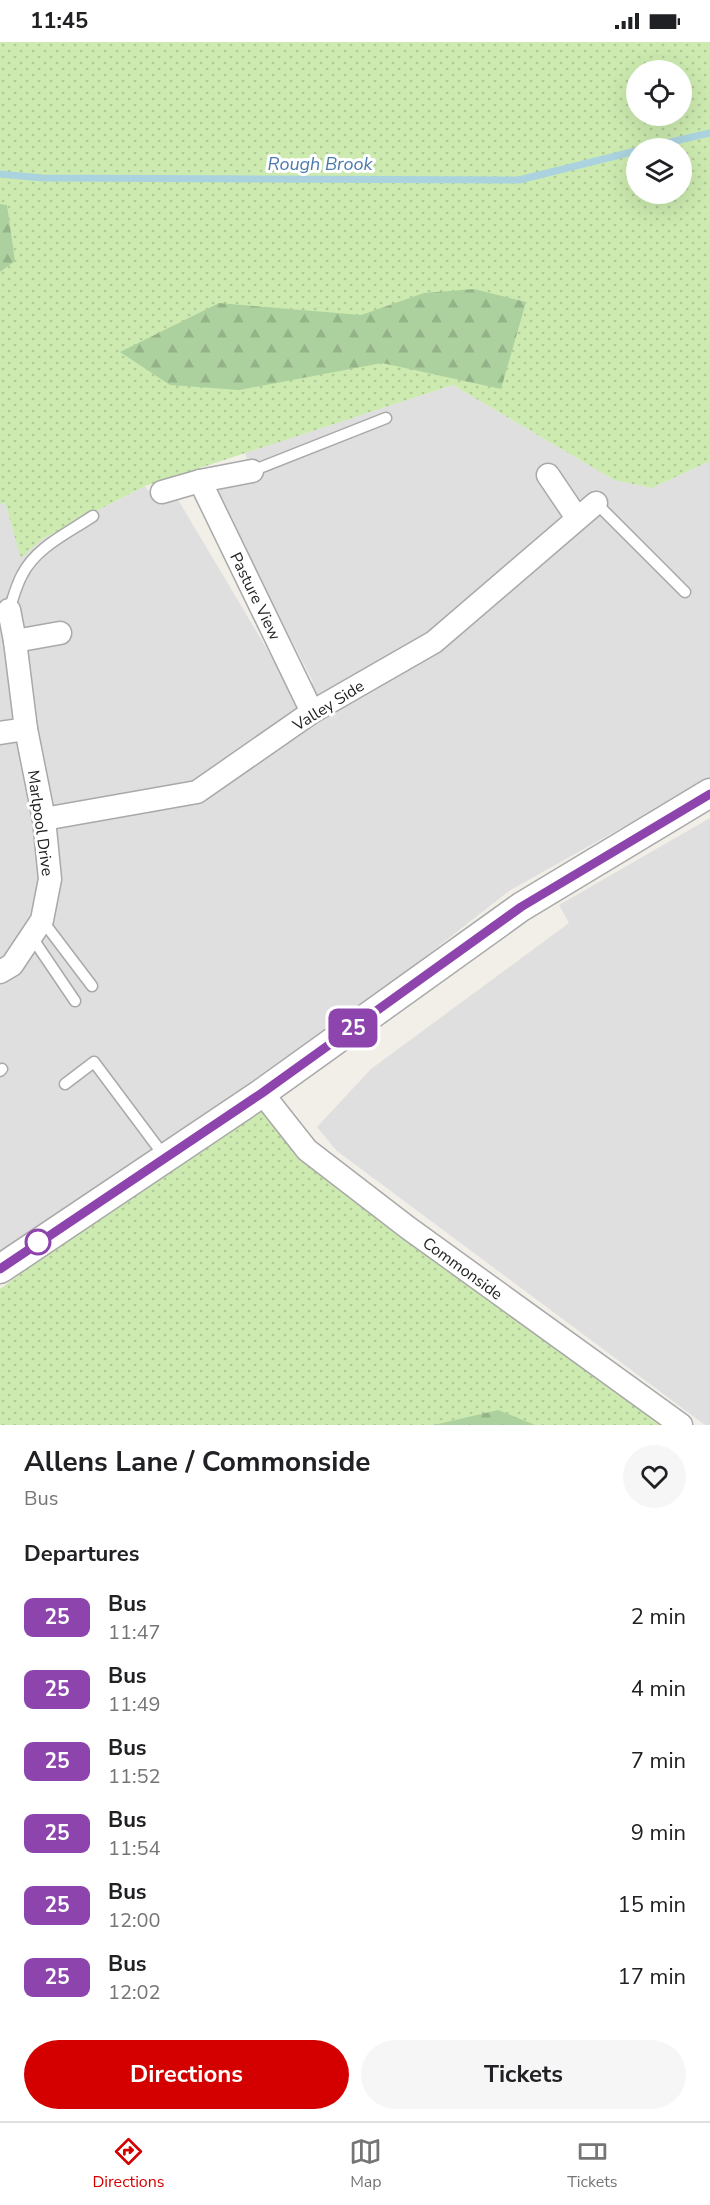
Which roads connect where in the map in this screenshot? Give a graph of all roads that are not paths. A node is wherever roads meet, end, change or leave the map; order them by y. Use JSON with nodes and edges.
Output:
{"nodes":[{"id":1,"x":386,"y":418,"type":"dead end"},
{"id":2,"x":252,"y":471,"type":"joint"},
{"id":3,"x":548,"y":475,"type":"dead end"},
{"id":4,"x":200,"y":480,"type":"junction"},
{"id":5,"x":162,"y":492,"type":"dead end"},
{"id":6,"x":596,"y":503,"type":"joint"},
{"id":7,"x":93,"y":516,"type":"dead end"},
{"id":8,"x":578,"y":518,"type":"junction"},
{"id":9,"x":685,"y":591,"type":"dead end"},
{"id":10,"x":6,"y":615,"type":"edge"},
{"id":11,"x":60,"y":633,"type":"dead end"},
{"id":12,"x":15,"y":641,"type":"junction"},
{"id":13,"x":312,"y":712,"type":"junction"},
{"id":14,"x":26,"y":729,"type":"junction"},
{"id":15,"x":0,"y":733,"type":"edge"},
{"id":16,"x":710,"y":794,"type":"edge"},
{"id":17,"x":44,"y":819,"type":"junction"},
{"id":18,"x":36,"y":928,"type":"junction"},
{"id":19,"x":0,"y":972,"type":"edge"},
{"id":20,"x":92,"y":987,"type":"dead end"},
{"id":21,"x":75,"y":1001,"type":"dead end"},
{"id":22,"x":65,"y":1084,"type":"dead end"},
{"id":23,"x":262,"y":1093,"type":"junction"},
{"id":24,"x":165,"y":1157,"type":"junction"},
{"id":25,"x":0,"y":1269,"type":"edge"},
{"id":26,"x":681,"y":1425,"type":"edge"}],
"edges":[{"from":1,"to":2,"type":"lane"},
{"from":2,"to":4,"type":"street"},
{"from":3,"to":8,"type":"street"},
{"from":4,"to":5,"type":"street"},
{"from":4,"to":13,"type":"street","name":"Pasture View"},
{"from":6,"to":8,"type":"street","name":"Valley Side"},
{"from":6,"to":9,"type":"lane"},
{"from":7,"to":10,"type":"lane"},
{"from":8,"to":13,"type":"street","name":"Valley Side"},
{"from":10,"to":12,"type":"street","name":"Marlpool Drive"},
{"from":11,"to":12,"type":"street"},
{"from":12,"to":14,"type":"street","name":"Marlpool Drive"},
{"from":13,"to":17,"type":"street","name":"Valley Side"},
{"from":14,"to":15,"type":"street"},
{"from":14,"to":17,"type":"street","name":"Marlpool Drive"},
{"from":16,"to":23,"type":"street"},
{"from":17,"to":18,"type":"street","name":"Marlpool Drive"},
{"from":18,"to":19,"type":"street","name":"Marlpool Drive"},
{"from":18,"to":20,"type":"lane"},
{"from":18,"to":21,"type":"lane"},
{"from":22,"to":24,"type":"lane"},
{"from":23,"to":24,"type":"street"},
{"from":23,"to":26,"type":"street","name":"Commonside"},
{"from":24,"to":25,"type":"street"}]}
